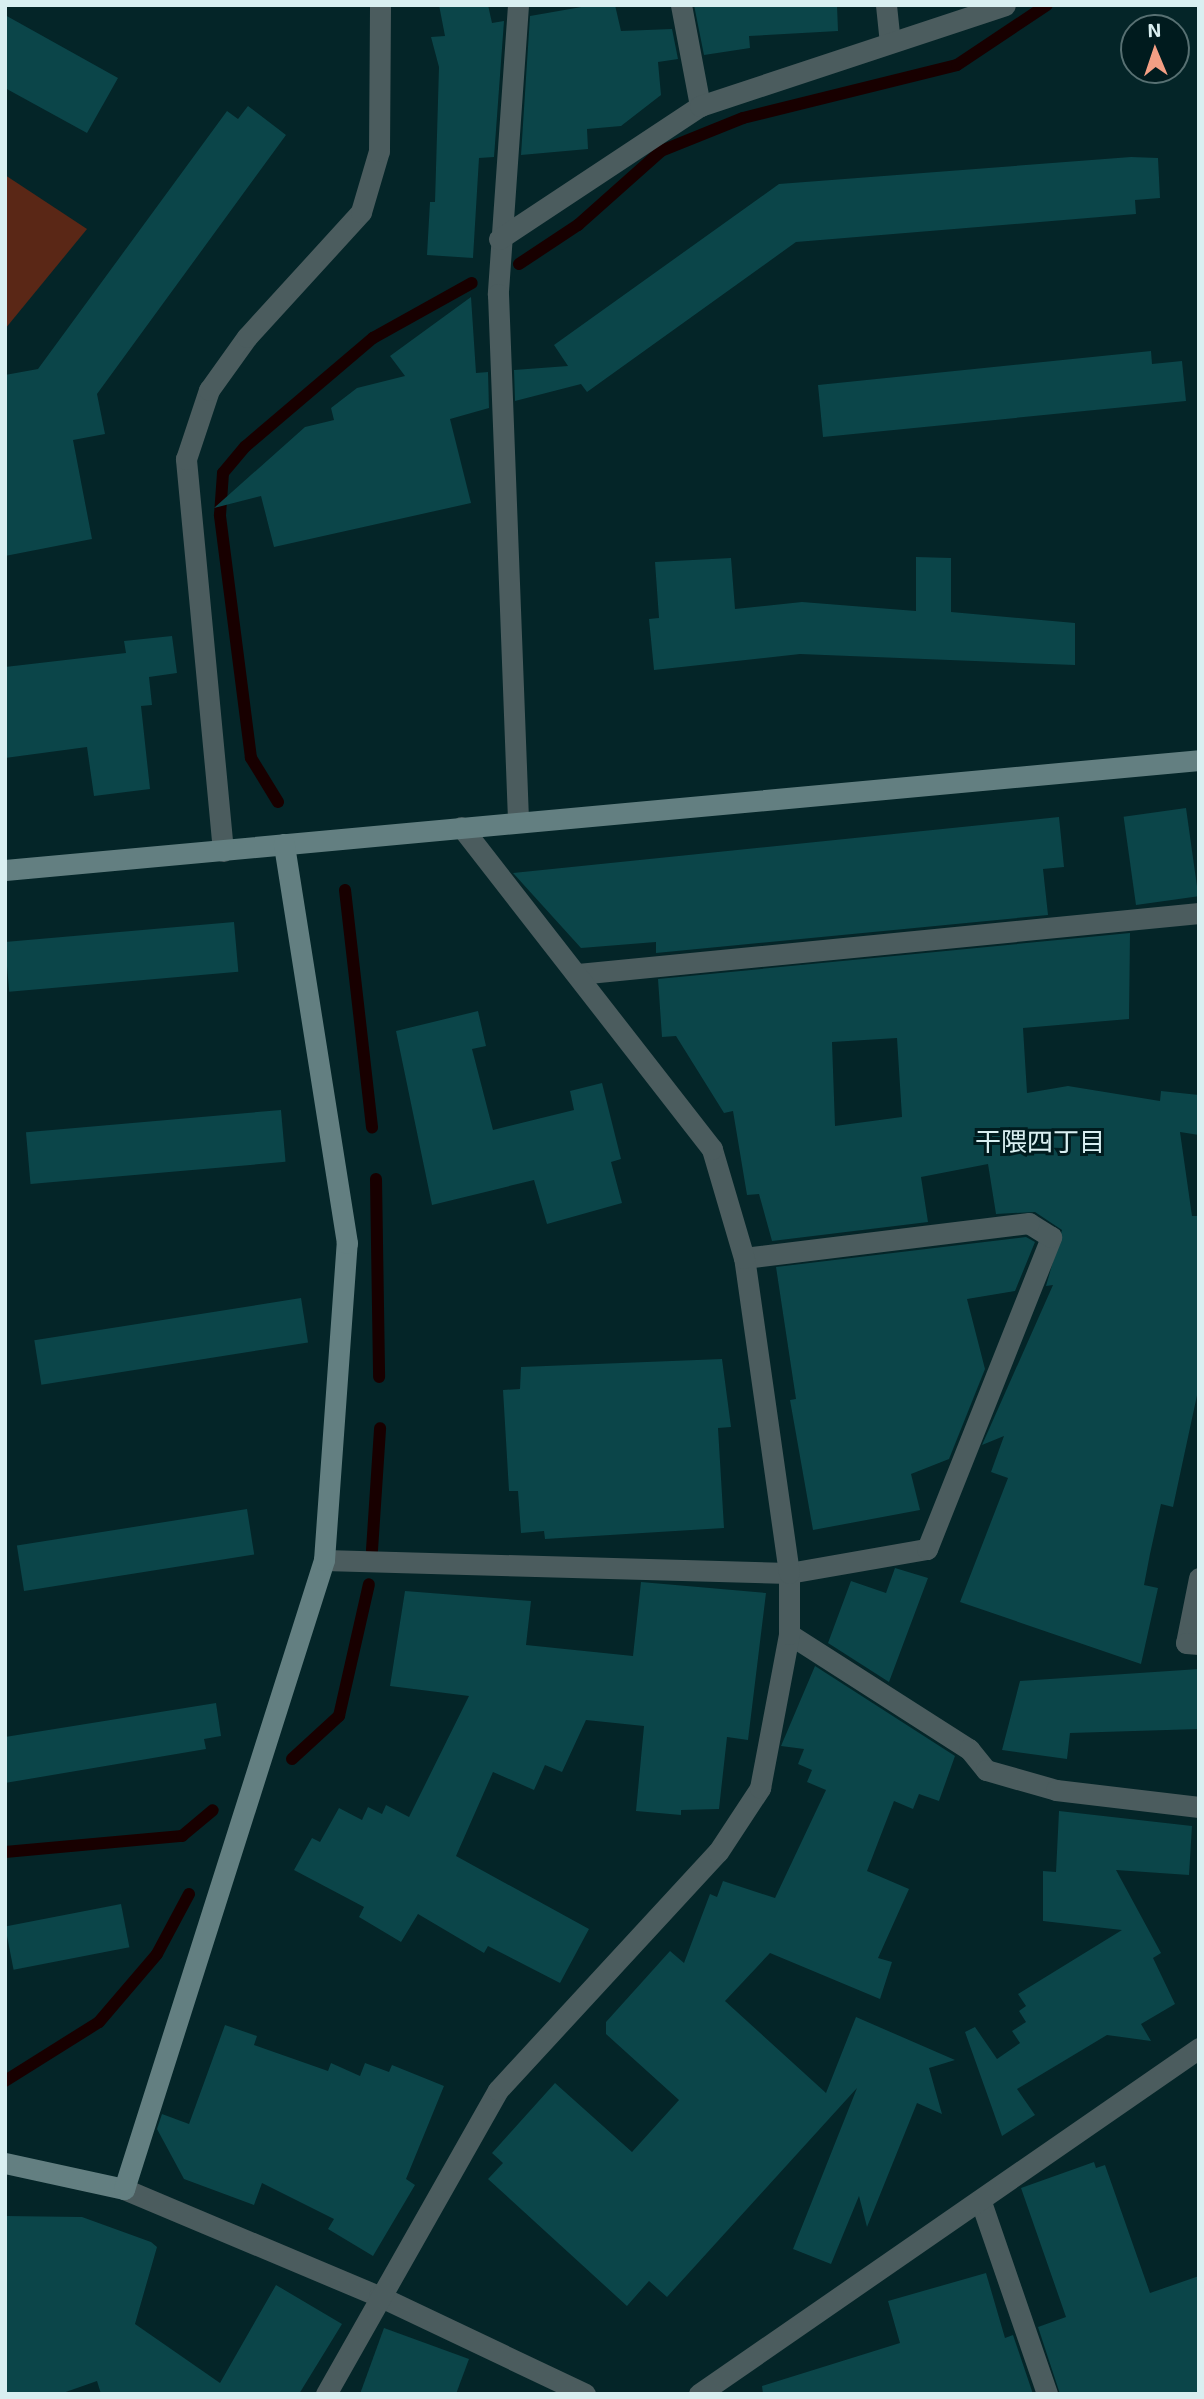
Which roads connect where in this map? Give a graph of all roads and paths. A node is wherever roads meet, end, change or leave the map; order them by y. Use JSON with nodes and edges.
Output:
{"nodes":[{"id":1,"x":380,"y":5,"type":"edge"},
{"id":2,"x":518,"y":5,"type":"edge"},
{"id":3,"x":681,"y":5,"type":"edge"},
{"id":4,"x":886,"y":5,"type":"edge"},
{"id":5,"x":1005,"y":5,"type":"edge"},
{"id":6,"x":890,"y":41,"type":"junction"},
{"id":7,"x":701,"y":106,"type":"junction"},
{"id":8,"x":499,"y":239,"type":"junction"},
{"id":9,"x":1199,"y":760,"type":"edge"},
{"id":10,"x":518,"y":819,"type":"junction"},
{"id":11,"x":461,"y":827,"type":"junction"},
{"id":12,"x":288,"y":843,"type":"junction"},
{"id":13,"x":223,"y":851,"type":"junction"},
{"id":14,"x":5,"y":870,"type":"edge"},
{"id":15,"x":1199,"y":912,"type":"edge"},
{"id":16,"x":578,"y":974,"type":"junction"},
{"id":17,"x":744,"y":1258,"type":"junction"},
{"id":18,"x":324,"y":1560,"type":"junction"},
{"id":19,"x":789,"y":1573,"type":"junction"},
{"id":20,"x":1199,"y":1578,"type":"edge"},
{"id":21,"x":789,"y":1634,"type":"junction"},
{"id":22,"x":1199,"y":1644,"type":"edge"},
{"id":23,"x":1199,"y":1807,"type":"edge"},
{"id":24,"x":1199,"y":2048,"type":"edge"},
{"id":25,"x":5,"y":2163,"type":"edge"},
{"id":26,"x":124,"y":2189,"type":"junction"},
{"id":27,"x":981,"y":2202,"type":"junction"},
{"id":28,"x":379,"y":2296,"type":"junction"},
{"id":29,"x":326,"y":2394,"type":"edge"},
{"id":30,"x":585,"y":2394,"type":"edge"},
{"id":31,"x":699,"y":2394,"type":"edge"},
{"id":32,"x":1047,"y":2394,"type":"edge"}],
"edges":[{"from":1,"to":13,"type":"street"},
{"from":2,"to":8,"type":"street"},
{"from":3,"to":7,"type":"street"},
{"from":4,"to":6,"type":"street"},
{"from":5,"to":6,"type":"street"},
{"from":6,"to":7,"type":"street"},
{"from":7,"to":8,"type":"street"},
{"from":8,"to":10,"type":"street"},
{"from":9,"to":10,"type":"street"},
{"from":10,"to":11,"type":"street"},
{"from":11,"to":12,"type":"street"},
{"from":11,"to":16,"type":"street"},
{"from":12,"to":13,"type":"street"},
{"from":12,"to":18,"type":"street"},
{"from":13,"to":14,"type":"street"},
{"from":15,"to":16,"type":"street"},
{"from":16,"to":17,"type":"street"},
{"from":17,"to":19,"type":"street"},
{"from":17,"to":19,"type":"street"},
{"from":18,"to":19,"type":"street"},
{"from":18,"to":26,"type":"street"},
{"from":19,"to":21,"type":"street"},
{"from":20,"to":22,"type":"street"},
{"from":21,"to":23,"type":"street"},
{"from":21,"to":28,"type":"street"},
{"from":24,"to":27,"type":"street"},
{"from":25,"to":26,"type":"street"},
{"from":26,"to":28,"type":"street"},
{"from":27,"to":31,"type":"street"},
{"from":27,"to":32,"type":"street"},
{"from":28,"to":29,"type":"street"},
{"from":28,"to":30,"type":"street"}]}
